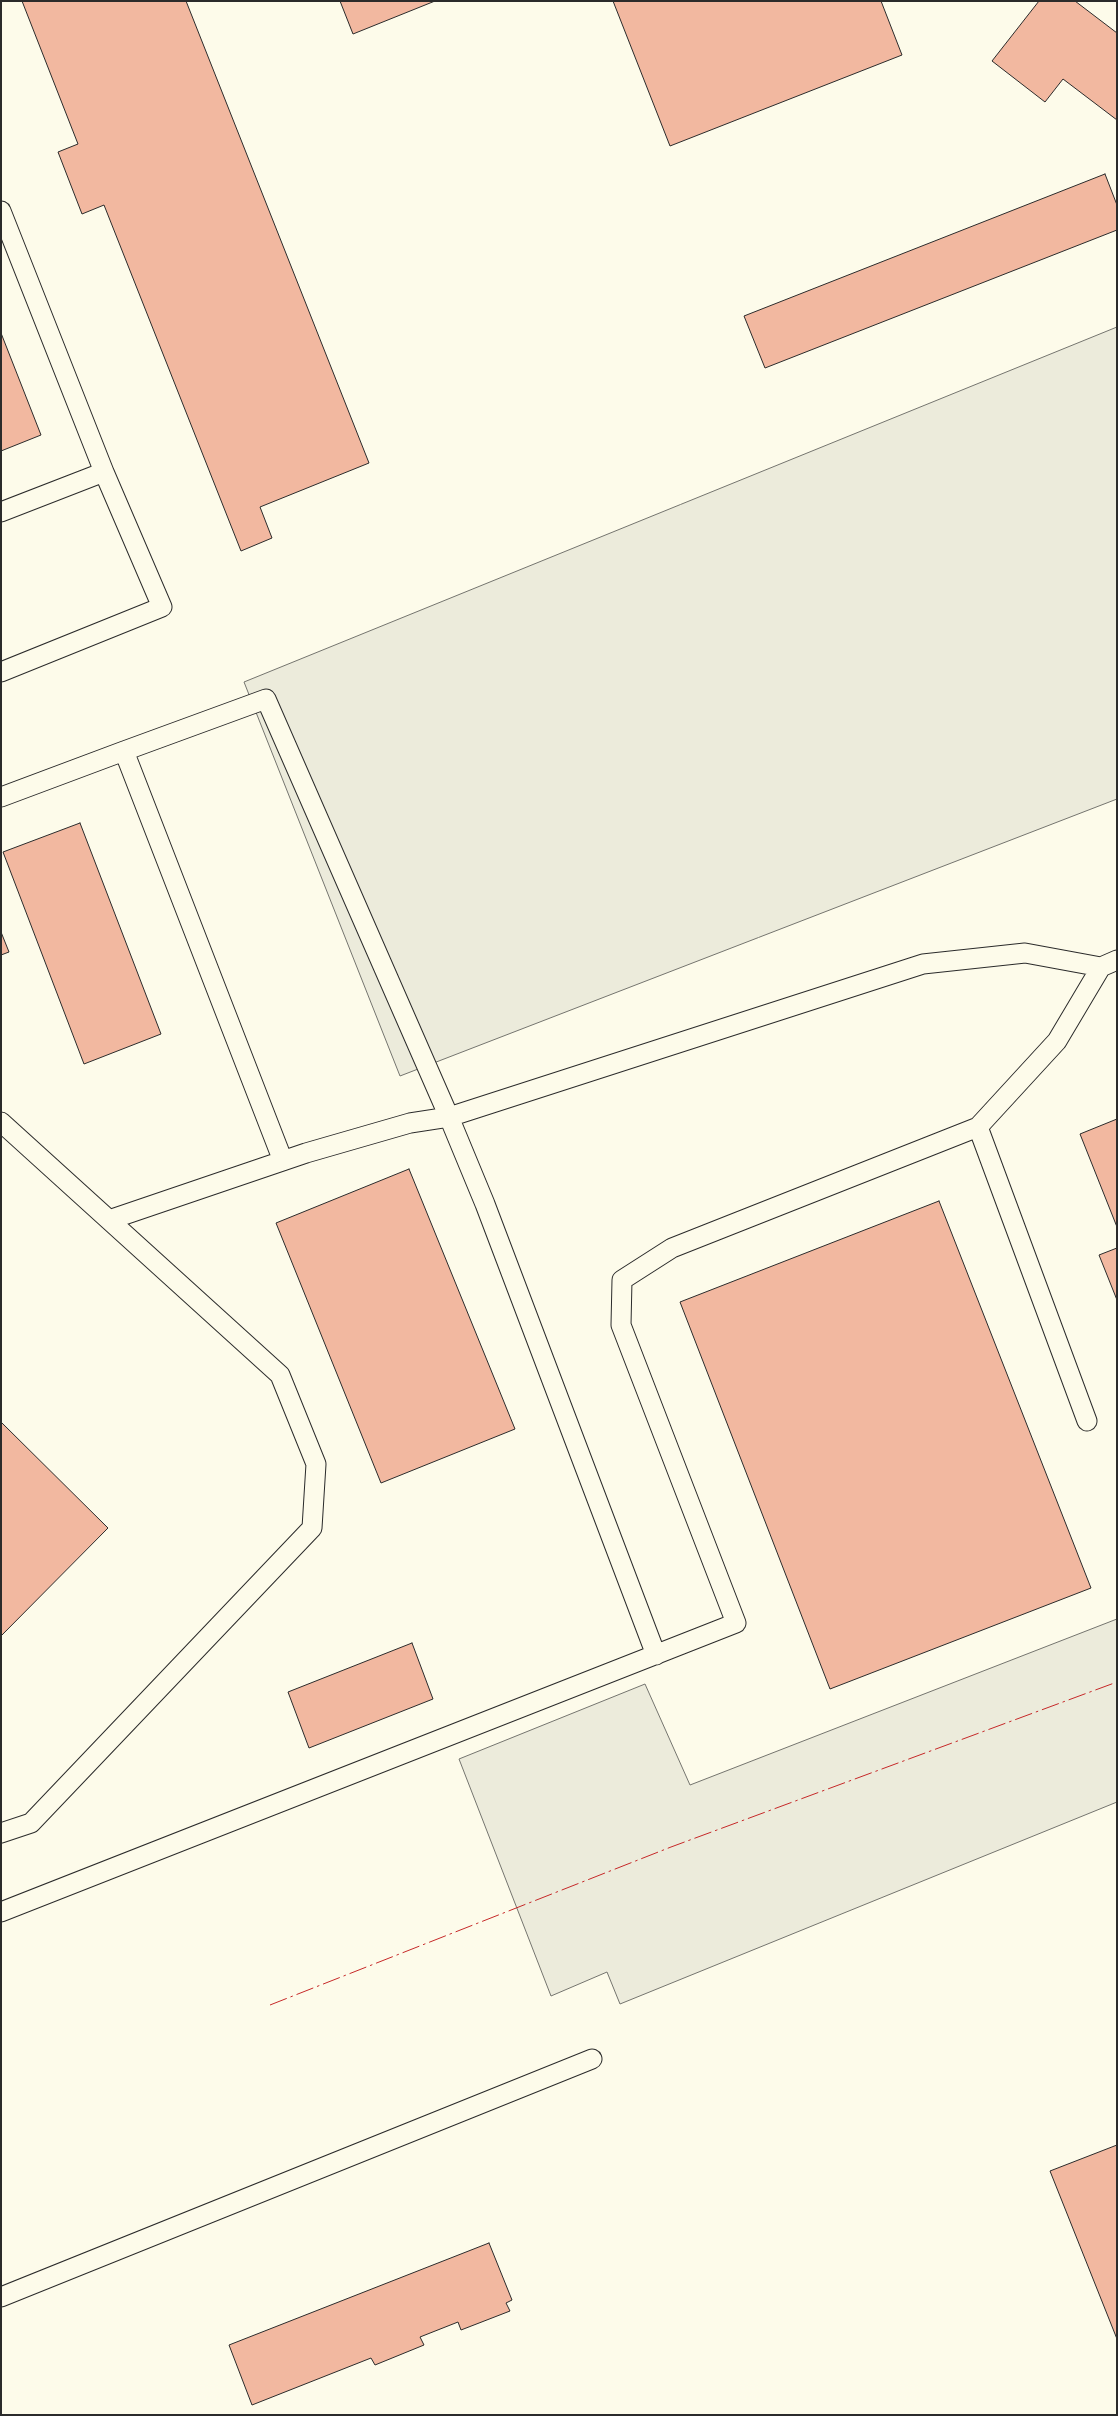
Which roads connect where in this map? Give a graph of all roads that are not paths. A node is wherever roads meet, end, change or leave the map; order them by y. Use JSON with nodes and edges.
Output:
{"nodes":[{"id":1,"x":1,"y":211,"type":"edge"},
{"id":2,"x":104,"y":472,"type":"junction"},
{"id":3,"x":1,"y":512,"type":"edge"},
{"id":4,"x":1,"y":672,"type":"edge"},
{"id":5,"x":124,"y":751,"type":"junction"},
{"id":6,"x":1,"y":797,"type":"edge"},
{"id":7,"x":1109,"y":964,"type":"edge"},
{"id":8,"x":448,"y":1118,"type":"junction"},
{"id":9,"x":1,"y":1122,"type":"edge"},
{"id":10,"x":978,"y":1127,"type":"junction"},
{"id":11,"x":283,"y":1161,"type":"junction"},
{"id":12,"x":109,"y":1220,"type":"junction"},
{"id":13,"x":1087,"y":1421,"type":"dead end"},
{"id":14,"x":656,"y":1655,"type":"junction"},
{"id":15,"x":1,"y":1833,"type":"edge"},
{"id":16,"x":1,"y":1912,"type":"edge"},
{"id":17,"x":592,"y":2059,"type":"dead end"},
{"id":18,"x":1,"y":2296,"type":"edge"}],
"edges":[{"from":1,"to":2,"type":"lane"},
{"from":2,"to":3,"type":"lane"},
{"from":2,"to":4,"type":"lane"},
{"from":5,"to":6,"type":"lane"},
{"from":5,"to":8,"type":"lane"},
{"from":5,"to":11,"type":"lane"},
{"from":7,"to":8,"type":"lane"},
{"from":7,"to":10,"type":"lane"},
{"from":8,"to":11,"type":"lane"},
{"from":8,"to":14,"type":"lane"},
{"from":9,"to":12,"type":"lane"},
{"from":10,"to":13,"type":"lane"},
{"from":10,"to":14,"type":"lane"},
{"from":11,"to":12,"type":"lane"},
{"from":12,"to":15,"type":"lane"},
{"from":14,"to":16,"type":"lane"},
{"from":17,"to":18,"type":"lane"}]}
